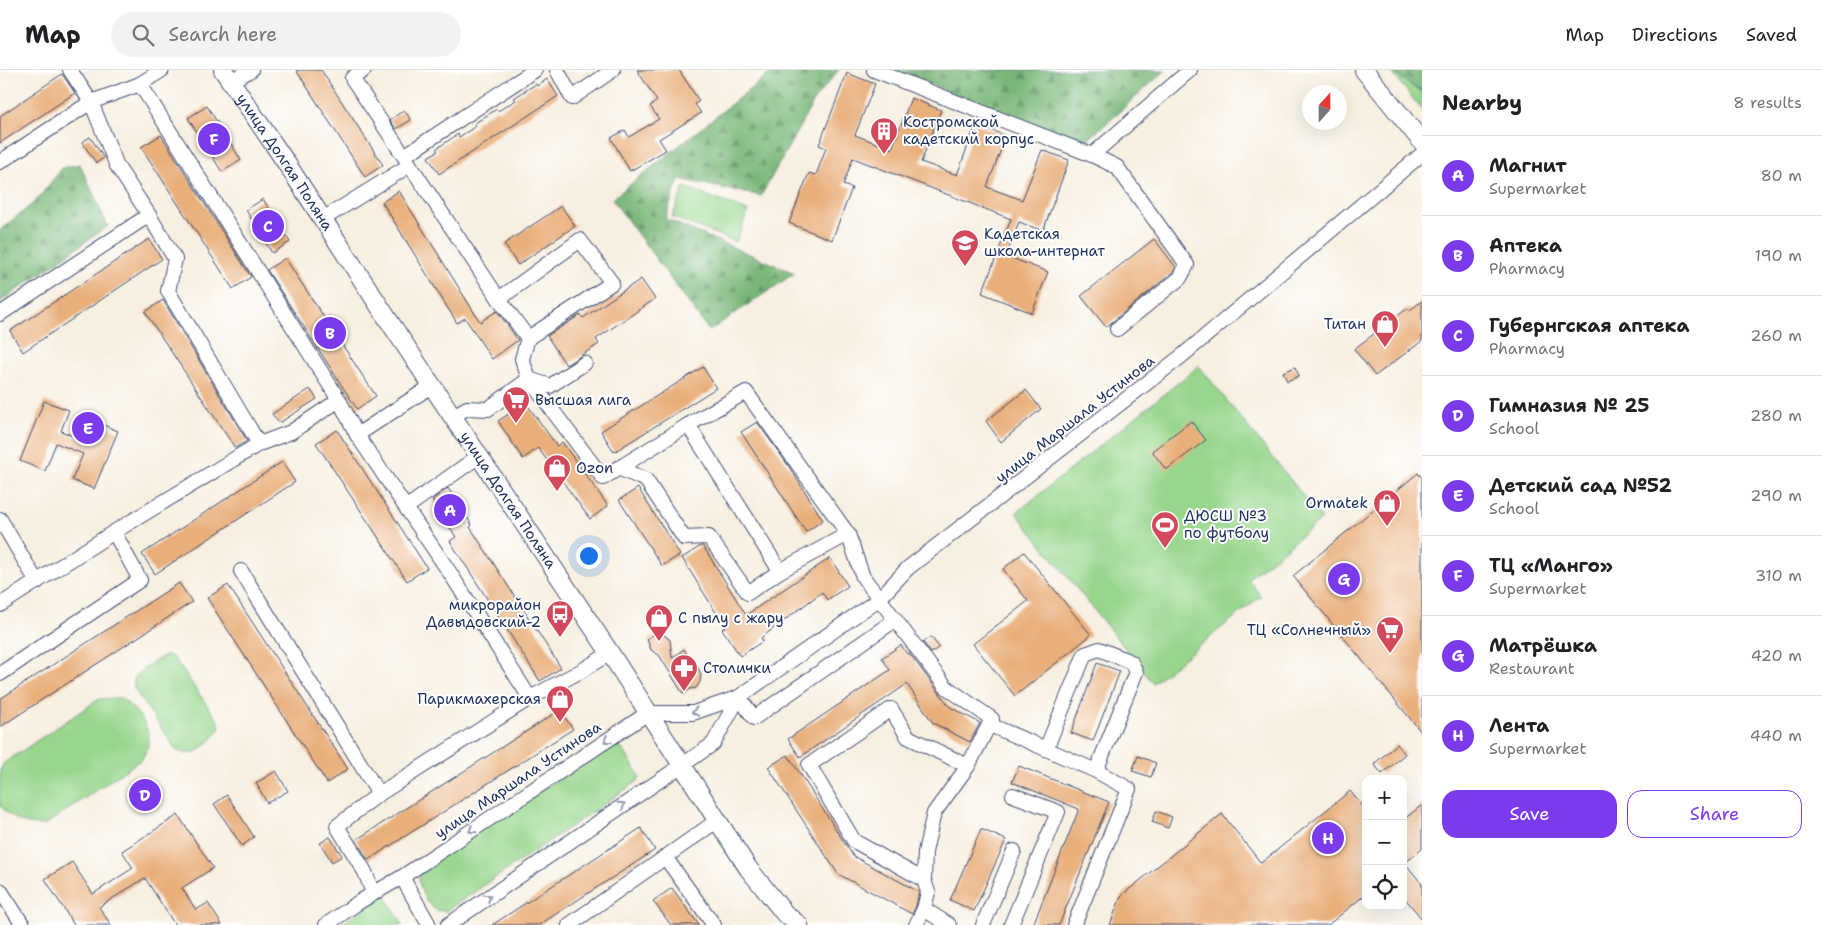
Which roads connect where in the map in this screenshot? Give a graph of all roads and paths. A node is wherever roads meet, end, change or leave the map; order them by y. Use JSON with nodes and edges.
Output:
{"nodes":[{"id":1,"x":70,"y":70,"type":"edge"},
{"id":2,"x":162,"y":70,"type":"edge"},
{"id":3,"x":251,"y":70,"type":"edge"},
{"id":4,"x":364,"y":70,"type":"edge"},
{"id":5,"x":535,"y":70,"type":"edge"},
{"id":6,"x":557,"y":70,"type":"edge"},
{"id":7,"x":613,"y":70,"type":"edge"},
{"id":8,"x":874,"y":70,"type":"edge"},
{"id":9,"x":1190,"y":70,"type":"edge"},
{"id":10,"x":1364,"y":70,"type":"edge"},
{"id":11,"x":227,"y":76,"type":"edge"},
{"id":12,"x":140,"y":84,"type":"junction"},
{"id":13,"x":91,"y":102,"type":"junction"},
{"id":14,"x":1422,"y":142,"type":"edge"},
{"id":15,"x":1422,"y":154,"type":"edge"},
{"id":16,"x":1092,"y":155,"type":"junction"},
{"id":17,"x":407,"y":161,"type":"junction"},
{"id":18,"x":0,"y":162,"type":"edge"},
{"id":19,"x":150,"y":216,"type":"junction"},
{"id":20,"x":323,"y":220,"type":"junction"},
{"id":21,"x":499,"y":299,"type":"junction"},
{"id":22,"x":0,"y":314,"type":"edge"},
{"id":23,"x":1118,"y":329,"type":"dead end"},
{"id":24,"x":528,"y":338,"type":"junction"},
{"id":25,"x":585,"y":363,"type":"dead end"},
{"id":26,"x":529,"y":379,"type":"junction"},
{"id":27,"x":433,"y":385,"type":"junction"},
{"id":28,"x":339,"y":400,"type":"junction"},
{"id":29,"x":453,"y":416,"type":"junction"},
{"id":30,"x":688,"y":425,"type":"junction"},
{"id":31,"x":358,"y":435,"type":"junction"},
{"id":32,"x":259,"y":444,"type":"junction"},
{"id":33,"x":479,"y":456,"type":"junction"},
{"id":34,"x":618,"y":468,"type":"junction"},
{"id":35,"x":407,"y":507,"type":"junction"},
{"id":36,"x":0,"y":520,"type":"edge"},
{"id":37,"x":114,"y":532,"type":"junction"},
{"id":38,"x":848,"y":534,"type":"junction"},
{"id":39,"x":241,"y":571,"type":"dead end"},
{"id":40,"x":780,"y":571,"type":"junction"},
{"id":41,"x":37,"y":582,"type":"junction"},
{"id":42,"x":879,"y":599,"type":"junction"},
{"id":43,"x":0,"y":605,"type":"edge"},
{"id":44,"x":895,"y":620,"type":"junction"},
{"id":45,"x":610,"y":653,"type":"junction"},
{"id":46,"x":0,"y":674,"type":"edge"},
{"id":47,"x":739,"y":697,"type":"junction"},
{"id":48,"x":530,"y":698,"type":"junction"},
{"id":49,"x":648,"y":713,"type":"junction"},
{"id":50,"x":990,"y":725,"type":"junction"},
{"id":51,"x":1046,"y":748,"type":"junction"},
{"id":52,"x":682,"y":764,"type":"junction"},
{"id":53,"x":968,"y":766,"type":"junction"},
{"id":54,"x":1096,"y":771,"type":"junction"},
{"id":55,"x":379,"y":794,"type":"junction"},
{"id":56,"x":1013,"y":795,"type":"dead end"},
{"id":57,"x":718,"y":820,"type":"junction"},
{"id":58,"x":1014,"y":851,"type":"dead end"},
{"id":59,"x":665,"y":857,"type":"junction"},
{"id":60,"x":402,"y":876,"type":"junction"},
{"id":61,"x":924,"y":880,"type":"junction"},
{"id":62,"x":0,"y":890,"type":"edge"},
{"id":63,"x":373,"y":893,"type":"junction"},
{"id":64,"x":924,"y":909,"type":"junction"},
{"id":65,"x":23,"y":925,"type":"edge"},
{"id":66,"x":326,"y":925,"type":"edge"},
{"id":67,"x":429,"y":925,"type":"edge"},
{"id":68,"x":448,"y":925,"type":"edge"},
{"id":69,"x":569,"y":925,"type":"edge"},
{"id":70,"x":714,"y":925,"type":"edge"},
{"id":71,"x":799,"y":925,"type":"edge"},
{"id":72,"x":916,"y":925,"type":"edge"},
{"id":73,"x":949,"y":925,"type":"edge"},
{"id":74,"x":983,"y":925,"type":"edge"},
{"id":75,"x":1011,"y":925,"type":"edge"},
{"id":76,"x":1074,"y":925,"type":"edge"}],
"edges":[{"from":1,"to":13,"type":"street"},
{"from":2,"to":12,"type":"street"},
{"from":3,"to":11,"type":"street"},
{"from":4,"to":17,"type":"street"},
{"from":5,"to":17,"type":"street"},
{"from":6,"to":7,"type":"street"},
{"from":8,"to":16,"type":"street"},
{"from":9,"to":16,"type":"street"},
{"from":10,"to":14,"type":"main road"},
{"from":11,"to":20,"type":"main road","name":"улица Долгая Поляна"},
{"from":12,"to":13,"type":"street"},
{"from":12,"to":28,"type":"street"},
{"from":13,"to":18,"type":"street"},
{"from":13,"to":19,"type":"street"},
{"from":15,"to":42,"type":"street","name":"улица Маршала Устинова"},
{"from":16,"to":23,"type":"street"},
{"from":17,"to":20,"type":"street"},
{"from":17,"to":21,"type":"street"},
{"from":19,"to":22,"type":"street"},
{"from":19,"to":32,"type":"street"},
{"from":20,"to":27,"type":"main road","name":"улица Долгая Поляна"},
{"from":21,"to":24,"type":"street"},
{"from":21,"to":24,"type":"street"},
{"from":24,"to":26,"type":"street"},
{"from":25,"to":26,"type":"street"},
{"from":26,"to":29,"type":"street"},
{"from":26,"to":34,"type":"street"},
{"from":27,"to":29,"type":"main road","name":"улица Долгая Поляна"},
{"from":27,"to":31,"type":"street"},
{"from":28,"to":31,"type":"street"},
{"from":28,"to":32,"type":"street"},
{"from":29,"to":33,"type":"main road","name":"улица Долгая Поляна"},
{"from":30,"to":34,"type":"street"},
{"from":30,"to":38,"type":"street"},
{"from":30,"to":40,"type":"street"},
{"from":31,"to":35,"type":"street"},
{"from":32,"to":37,"type":"street"},
{"from":33,"to":35,"type":"street"},
{"from":33,"to":45,"type":"main road","name":"улица Долгая Поляна"},
{"from":34,"to":40,"type":"street"},
{"from":35,"to":48,"type":"street"},
{"from":36,"to":41,"type":"street"},
{"from":37,"to":41,"type":"street"},
{"from":37,"to":46,"type":"street"},
{"from":38,"to":40,"type":"street"},
{"from":38,"to":42,"type":"street"},
{"from":39,"to":55,"type":"street"},
{"from":41,"to":43,"type":"street"},
{"from":42,"to":44,"type":"street"},
{"from":42,"to":47,"type":"street","name":"улица Маршала Устинова"},
{"from":44,"to":47,"type":"street"},
{"from":44,"to":50,"type":"street"},
{"from":45,"to":48,"type":"street"},
{"from":45,"to":49,"type":"main road","name":"улица Долгая Поляна"},
{"from":47,"to":49,"type":"street","name":"улица Маршала Устинова","one_way":true},
{"from":47,"to":52,"type":"street","name":"улица Маршала Устинова"},
{"from":48,"to":55,"type":"street"},
{"from":49,"to":52,"type":"main road","name":"улица Долгая Поляна"},
{"from":49,"to":60,"type":"street","name":"улица Маршала Устинова","one_way":true},
{"from":50,"to":51,"type":"street"},
{"from":50,"to":53,"type":"street"},
{"from":51,"to":54,"type":"street"},
{"from":51,"to":54,"type":"street"},
{"from":52,"to":57,"type":"main road","name":"улица Долгая Поляна"},
{"from":68,"to":52,"type":"street","name":"улица Маршала Устинова","one_way":true},
{"from":53,"to":61,"type":"street"},
{"from":53,"to":61,"type":"street"},
{"from":54,"to":76,"type":"street"},
{"from":55,"to":63,"type":"street"},
{"from":56,"to":75,"type":"street"},
{"from":57,"to":59,"type":"street"},
{"from":57,"to":71,"type":"main road","name":"улица Долгая Поляна"},
{"from":58,"to":74,"type":"street"},
{"from":59,"to":69,"type":"street"},
{"from":59,"to":70,"type":"street"},
{"from":60,"to":63,"type":"street","name":"улица Маршала Устинова"},
{"from":60,"to":67,"type":"street"},
{"from":61,"to":64,"type":"street"},
{"from":62,"to":65,"type":"street"},
{"from":63,"to":66,"type":"street","name":"улица Маршала Устинова"},
{"from":64,"to":72,"type":"street"},
{"from":64,"to":73,"type":"street"}]}
